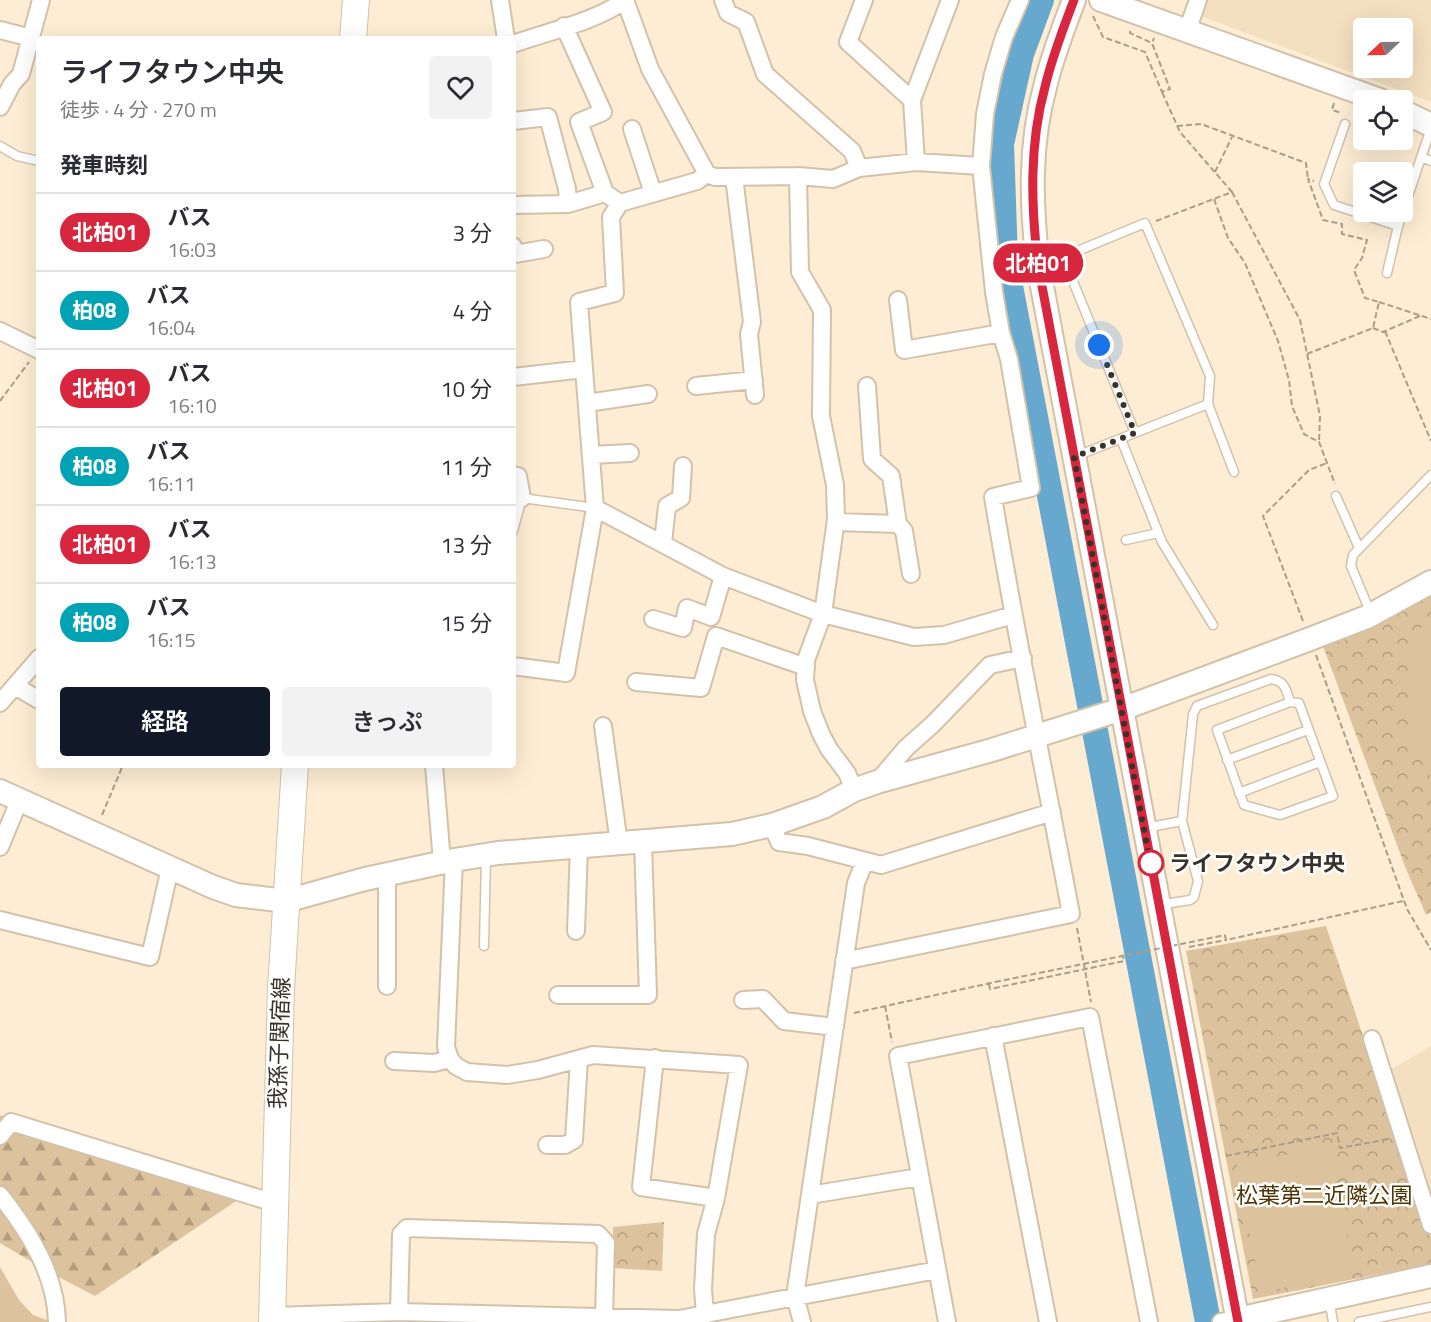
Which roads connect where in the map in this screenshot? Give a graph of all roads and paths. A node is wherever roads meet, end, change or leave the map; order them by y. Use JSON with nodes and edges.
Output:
{"nodes":[{"id":1,"x":41,"y":0,"type":"edge"},
{"id":2,"x":356,"y":0,"type":"edge"},
{"id":3,"x":500,"y":0,"type":"edge"},
{"id":4,"x":723,"y":0,"type":"edge"},
{"id":5,"x":864,"y":0,"type":"edge"},
{"id":6,"x":950,"y":0,"type":"edge"},
{"id":7,"x":1020,"y":0,"type":"edge"},
{"id":8,"x":1198,"y":0,"type":"edge"},
{"id":9,"x":620,"y":2,"type":"edge"},
{"id":10,"x":1088,"y":3,"type":"edge"},
{"id":11,"x":1133,"y":24,"type":"dead end"},
{"id":12,"x":564,"y":26,"type":"junction"},
{"id":13,"x":0,"y":30,"type":"edge"},
{"id":14,"x":1187,"y":31,"type":"junction"},
{"id":15,"x":1156,"y":32,"type":"dead end"},
{"id":16,"x":352,"y":36,"type":"edge"},
{"id":17,"x":506,"y":36,"type":"edge"},
{"id":18,"x":31,"y":38,"type":"junction"},
{"id":19,"x":516,"y":43,"type":"edge"},
{"id":20,"x":1152,"y":43,"type":"junction"},
{"id":21,"x":21,"y":74,"type":"junction"},
{"id":22,"x":36,"y":74,"type":"edge"},
{"id":23,"x":1353,"y":90,"type":"edge"},
{"id":24,"x":1162,"y":92,"type":"junction"},
{"id":25,"x":912,"y":100,"type":"junction"},
{"id":26,"x":1335,"y":100,"type":"dead end"},
{"id":27,"x":0,"y":107,"type":"edge"},
{"id":28,"x":1343,"y":114,"type":"dead end"},
{"id":29,"x":1413,"y":117,"type":"edge"},
{"id":30,"x":516,"y":121,"type":"edge"},
{"id":31,"x":1345,"y":124,"type":"dead end"},
{"id":32,"x":1177,"y":126,"type":"junction"},
{"id":33,"x":1431,"y":126,"type":"edge"},
{"id":34,"x":632,"y":129,"type":"dead end"},
{"id":35,"x":1233,"y":136,"type":"junction"},
{"id":36,"x":0,"y":146,"type":"edge"},
{"id":37,"x":1421,"y":157,"type":"junction"},
{"id":38,"x":36,"y":160,"type":"edge"},
{"id":39,"x":1431,"y":161,"type":"edge"},
{"id":40,"x":916,"y":162,"type":"junction"},
{"id":41,"x":981,"y":166,"type":"junction"},
{"id":42,"x":859,"y":168,"type":"junction"},
{"id":43,"x":1215,"y":172,"type":"junction"},
{"id":44,"x":707,"y":174,"type":"junction"},
{"id":45,"x":798,"y":176,"type":"junction"},
{"id":46,"x":734,"y":177,"type":"junction"},
{"id":47,"x":1308,"y":179,"type":"junction"},
{"id":48,"x":1324,"y":184,"type":"junction"},
{"id":49,"x":1232,"y":192,"type":"junction"},
{"id":50,"x":605,"y":193,"type":"junction"},
{"id":51,"x":653,"y":193,"type":"junction"},
{"id":52,"x":1214,"y":199,"type":"junction"},
{"id":53,"x":620,"y":203,"type":"junction"},
{"id":54,"x":568,"y":204,"type":"junction"},
{"id":55,"x":516,"y":205,"type":"edge"},
{"id":56,"x":1145,"y":223,"type":"junction"},
{"id":57,"x":1398,"y":226,"type":"junction"},
{"id":58,"x":544,"y":249,"type":"dead end"},
{"id":59,"x":516,"y":254,"type":"edge"},
{"id":60,"x":1063,"y":257,"type":"junction"},
{"id":61,"x":1038,"y":265,"type":"junction"},
{"id":62,"x":1387,"y":273,"type":"dead end"},
{"id":63,"x":897,"y":300,"type":"dead end"},
{"id":64,"x":1379,"y":302,"type":"junction"},
{"id":65,"x":1420,"y":316,"type":"junction"},
{"id":66,"x":1431,"y":319,"type":"edge"},
{"id":67,"x":1372,"y":328,"type":"junction"},
{"id":68,"x":0,"y":331,"type":"edge"},
{"id":69,"x":1385,"y":331,"type":"junction"},
{"id":70,"x":1001,"y":333,"type":"junction"},
{"id":71,"x":36,"y":349,"type":"edge"},
{"id":72,"x":36,"y":354,"type":"edge"},
{"id":73,"x":1307,"y":354,"type":"junction"},
{"id":74,"x":584,"y":369,"type":"junction"},
{"id":75,"x":516,"y":377,"type":"edge"},
{"id":76,"x":696,"y":386,"type":"dead end"},
{"id":77,"x":867,"y":386,"type":"dead end"},
{"id":78,"x":648,"y":394,"type":"dead end"},
{"id":79,"x":0,"y":400,"type":"edge"},
{"id":80,"x":587,"y":403,"type":"junction"},
{"id":81,"x":1208,"y":404,"type":"junction"},
{"id":82,"x":1135,"y":433,"type":"junction"},
{"id":83,"x":1121,"y":439,"type":"junction"},
{"id":84,"x":1431,"y":441,"type":"edge"},
{"id":85,"x":1319,"y":442,"type":"junction"},
{"id":86,"x":630,"y":453,"type":"dead end"},
{"id":87,"x":591,"y":455,"type":"junction"},
{"id":88,"x":1074,"y":457,"type":"junction"},
{"id":89,"x":1327,"y":463,"type":"junction"},
{"id":90,"x":684,"y":466,"type":"dead end"},
{"id":91,"x":1234,"y":472,"type":"dead end"},
{"id":92,"x":1431,"y":475,"type":"edge"},
{"id":93,"x":516,"y":477,"type":"edge"},
{"id":94,"x":1336,"y":496,"type":"joint"},
{"id":95,"x":522,"y":498,"type":"junction"},
{"id":96,"x":596,"y":508,"type":"junction"},
{"id":97,"x":516,"y":520,"type":"edge"},
{"id":98,"x":836,"y":522,"type":"junction"},
{"id":99,"x":898,"y":524,"type":"junction"},
{"id":100,"x":1158,"y":533,"type":"junction"},
{"id":101,"x":1126,"y":540,"type":"dead end"},
{"id":102,"x":663,"y":543,"type":"junction"},
{"id":103,"x":1359,"y":548,"type":"junction"},
{"id":104,"x":910,"y":574,"type":"dead end"},
{"id":105,"x":723,"y":576,"type":"junction"},
{"id":106,"x":1431,"y":582,"type":"edge"},
{"id":107,"x":823,"y":614,"type":"junction"},
{"id":108,"x":1013,"y":615,"type":"junction"},
{"id":109,"x":1371,"y":615,"type":"junction"},
{"id":110,"x":653,"y":619,"type":"dead end"},
{"id":111,"x":1213,"y":624,"type":"dead end"},
{"id":112,"x":1310,"y":639,"type":"junction"},
{"id":113,"x":1023,"y":658,"type":"junction"},
{"id":114,"x":36,"y":662,"type":"edge"},
{"id":115,"x":516,"y":666,"type":"edge"},
{"id":116,"x":806,"y":667,"type":"junction"},
{"id":117,"x":636,"y":682,"type":"dead end"},
{"id":118,"x":15,"y":686,"type":"junction"},
{"id":119,"x":36,"y":698,"type":"edge"},
{"id":120,"x":1290,"y":702,"type":"junction"},
{"id":121,"x":0,"y":703,"type":"edge"},
{"id":122,"x":1103,"y":714,"type":"junction"},
{"id":123,"x":603,"y":726,"type":"dead end"},
{"id":124,"x":1308,"y":730,"type":"junction"},
{"id":125,"x":1038,"y":735,"type":"junction"},
{"id":126,"x":1227,"y":760,"type":"junction"},
{"id":127,"x":1320,"y":762,"type":"junction"},
{"id":128,"x":122,"y":768,"type":"edge"},
{"id":129,"x":295,"y":768,"type":"edge"},
{"id":130,"x":434,"y":768,"type":"edge"},
{"id":131,"x":877,"y":782,"type":"junction"},
{"id":132,"x":854,"y":790,"type":"junction"},
{"id":133,"x":1239,"y":793,"type":"junction"},
{"id":134,"x":9,"y":796,"type":"edge"},
{"id":135,"x":1052,"y":812,"type":"junction"},
{"id":136,"x":1182,"y":821,"type":"junction"},
{"id":137,"x":772,"y":825,"type":"junction"},
{"id":138,"x":1144,"y":828,"type":"junction"},
{"id":139,"x":94,"y":834,"type":"junction"},
{"id":140,"x":643,"y":842,"type":"junction"},
{"id":141,"x":619,"y":844,"type":"junction"},
{"id":142,"x":0,"y":847,"type":"edge"},
{"id":143,"x":579,"y":847,"type":"junction"},
{"id":144,"x":486,"y":855,"type":"junction"},
{"id":145,"x":448,"y":861,"type":"junction"},
{"id":146,"x":865,"y":861,"type":"junction"},
{"id":147,"x":170,"y":868,"type":"junction"},
{"id":148,"x":387,"y":874,"type":"junction"},
{"id":149,"x":286,"y":901,"type":"junction"},
{"id":150,"x":1404,"y":901,"type":"junction"},
{"id":151,"x":1159,"y":905,"type":"junction"},
{"id":152,"x":1071,"y":914,"type":"junction"},
{"id":153,"x":0,"y":920,"type":"edge"},
{"id":154,"x":576,"y":931,"type":"dead end"},
{"id":155,"x":1226,"y":940,"type":"junction"},
{"id":156,"x":484,"y":946,"type":"dead end"},
{"id":157,"x":1190,"y":947,"type":"dead end"},
{"id":158,"x":1431,"y":950,"type":"edge"},
{"id":159,"x":1124,"y":956,"type":"junction"},
{"id":160,"x":844,"y":961,"type":"junction"},
{"id":161,"x":1085,"y":970,"type":"junction"},
{"id":162,"x":989,"y":984,"type":"junction"},
{"id":163,"x":387,"y":986,"type":"dead end"},
{"id":164,"x":558,"y":995,"type":"dead end"},
{"id":165,"x":742,"y":1000,"type":"dead end"},
{"id":166,"x":885,"y":1006,"type":"junction"},
{"id":167,"x":1090,"y":1017,"type":"junction"},
{"id":168,"x":836,"y":1022,"type":"junction"},
{"id":169,"x":993,"y":1036,"type":"junction"},
{"id":170,"x":1372,"y":1039,"type":"dead end"},
{"id":171,"x":898,"y":1056,"type":"junction"},
{"id":172,"x":655,"y":1058,"type":"junction"},
{"id":173,"x":450,"y":1059,"type":"junction"},
{"id":174,"x":579,"y":1059,"type":"junction"},
{"id":175,"x":394,"y":1061,"type":"dead end"},
{"id":176,"x":0,"y":1136,"type":"edge"},
{"id":177,"x":1403,"y":1136,"type":"junction"},
{"id":178,"x":548,"y":1145,"type":"dead end"},
{"id":179,"x":1221,"y":1158,"type":"dead end"},
{"id":180,"x":919,"y":1177,"type":"junction"},
{"id":181,"x":0,"y":1195,"type":"edge"},
{"id":182,"x":810,"y":1196,"type":"junction"},
{"id":183,"x":716,"y":1198,"type":"junction"},
{"id":184,"x":275,"y":1201,"type":"junction"},
{"id":185,"x":1431,"y":1225,"type":"edge"},
{"id":186,"x":937,"y":1270,"type":"junction"},
{"id":187,"x":1431,"y":1276,"type":"edge"},
{"id":188,"x":795,"y":1296,"type":"junction"},
{"id":189,"x":1329,"y":1298,"type":"junction"},
{"id":190,"x":1431,"y":1307,"type":"edge"},
{"id":191,"x":399,"y":1312,"type":"junction"},
{"id":192,"x":705,"y":1315,"type":"junction"},
{"id":193,"x":459,"y":1318,"type":"edge"},
{"id":194,"x":604,"y":1318,"type":"junction"},
{"id":195,"x":272,"y":1319,"type":"edge"},
{"id":196,"x":1390,"y":1319,"type":"edge"},
{"id":197,"x":679,"y":1321,"type":"edge"},
{"id":198,"x":1232,"y":1321,"type":"edge"},
{"id":199,"x":57,"y":1322,"type":"edge"},
{"id":200,"x":802,"y":1322,"type":"edge"},
{"id":201,"x":948,"y":1322,"type":"edge"},
{"id":202,"x":1048,"y":1322,"type":"edge"},
{"id":203,"x":1149,"y":1322,"type":"edge"},
{"id":204,"x":1334,"y":1322,"type":"edge"},
{"id":205,"x":1359,"y":1322,"type":"edge"}],
"edges":[{"from":1,"to":18,"type":"street"},
{"from":2,"to":16,"type":"main road"},
{"from":3,"to":17,"type":"street"},
{"from":4,"to":42,"type":"street"},
{"from":5,"to":25,"type":"street"},
{"from":6,"to":25,"type":"street"},
{"from":7,"to":41,"type":"street"},
{"from":8,"to":14,"type":"street"},
{"from":9,"to":12,"type":"street"},
{"from":9,"to":44,"type":"street"},
{"from":10,"to":14,"type":"street"},
{"from":10,"to":24,"type":"path"},
{"from":10,"to":61,"type":"street"},
{"from":11,"to":20,"type":"path"},
{"from":12,"to":19,"type":"street"},
{"from":12,"to":50,"type":"street"},
{"from":13,"to":18,"type":"street"},
{"from":14,"to":23,"type":"street"},
{"from":15,"to":20,"type":"path"},
{"from":18,"to":21,"type":"street"},
{"from":20,"to":24,"type":"path"},
{"from":21,"to":22,"type":"street"},
{"from":21,"to":27,"type":"street"},
{"from":24,"to":32,"type":"path"},
{"from":25,"to":40,"type":"street"},
{"from":26,"to":28,"type":"path"},
{"from":29,"to":33,"type":"street"},
{"from":30,"to":54,"type":"street"},
{"from":31,"to":48,"type":"lane"},
{"from":32,"to":35,"type":"path"},
{"from":32,"to":43,"type":"path"},
{"from":33,"to":37,"type":"lane"},
{"from":34,"to":51,"type":"street"},
{"from":35,"to":43,"type":"path"},
{"from":35,"to":47,"type":"path"},
{"from":36,"to":38,"type":"lane"},
{"from":37,"to":39,"type":"lane"},
{"from":37,"to":57,"type":"lane"},
{"from":40,"to":41,"type":"street"},
{"from":40,"to":42,"type":"street"},
{"from":41,"to":70,"type":"street"},
{"from":42,"to":45,"type":"street"},
{"from":43,"to":49,"type":"path"},
{"from":44,"to":46,"type":"street"},
{"from":44,"to":51,"type":"street"},
{"from":45,"to":46,"type":"street"},
{"from":45,"to":98,"type":"street"},
{"from":46,"to":76,"type":"street"},
{"from":47,"to":48,"type":"path"},
{"from":47,"to":64,"type":"path"},
{"from":48,"to":57,"type":"lane"},
{"from":49,"to":52,"type":"path"},
{"from":49,"to":73,"type":"path"},
{"from":50,"to":53,"type":"street"},
{"from":50,"to":54,"type":"street"},
{"from":51,"to":53,"type":"street"},
{"from":52,"to":56,"type":"path"},
{"from":52,"to":85,"type":"path"},
{"from":53,"to":74,"type":"street"},
{"from":54,"to":55,"type":"street"},
{"from":56,"to":60,"type":"lane"},
{"from":56,"to":81,"type":"lane"},
{"from":57,"to":62,"type":"lane"},
{"from":58,"to":59,"type":"street"},
{"from":60,"to":61,"type":"lane"},
{"from":60,"to":82,"type":"lane"},
{"from":61,"to":88,"type":"street"},
{"from":63,"to":70,"type":"street"},
{"from":64,"to":65,"type":"path"},
{"from":64,"to":67,"type":"path"},
{"from":65,"to":66,"type":"path"},
{"from":65,"to":69,"type":"path"},
{"from":67,"to":69,"type":"path"},
{"from":67,"to":73,"type":"path"},
{"from":68,"to":71,"type":"street"},
{"from":69,"to":84,"type":"path"},
{"from":70,"to":108,"type":"street"},
{"from":72,"to":79,"type":"path"},
{"from":73,"to":85,"type":"path"},
{"from":74,"to":75,"type":"street"},
{"from":74,"to":80,"type":"street"},
{"from":77,"to":99,"type":"street"},
{"from":78,"to":80,"type":"street"},
{"from":80,"to":87,"type":"street"},
{"from":81,"to":82,"type":"lane"},
{"from":81,"to":91,"type":"lane"},
{"from":82,"to":83,"type":"lane"},
{"from":83,"to":88,"type":"lane"},
{"from":83,"to":100,"type":"lane"},
{"from":85,"to":89,"type":"path"},
{"from":86,"to":87,"type":"street"},
{"from":87,"to":96,"type":"street"},
{"from":88,"to":122,"type":"street"},
{"from":89,"to":94,"type":"path"},
{"from":89,"to":112,"type":"path"},
{"from":90,"to":102,"type":"street"},
{"from":92,"to":103,"type":"lane"},
{"from":93,"to":95,"type":"street"},
{"from":94,"to":103,"type":"lane"},
{"from":95,"to":96,"type":"lane"},
{"from":95,"to":97,"type":"lane"},
{"from":96,"to":102,"type":"street"},
{"from":96,"to":115,"type":"street"},
{"from":98,"to":99,"type":"street"},
{"from":98,"to":107,"type":"street"},
{"from":99,"to":104,"type":"street"},
{"from":100,"to":101,"type":"lane"},
{"from":100,"to":111,"type":"lane"},
{"from":102,"to":105,"type":"street"},
{"from":103,"to":109,"type":"lane"},
{"from":105,"to":107,"type":"street"},
{"from":105,"to":110,"type":"street"},
{"from":106,"to":109,"type":"street"},
{"from":107,"to":108,"type":"street"},
{"from":107,"to":116,"type":"street"},
{"from":108,"to":113,"type":"street"},
{"from":109,"to":112,"type":"street"},
{"from":112,"to":122,"type":"street"},
{"from":112,"to":150,"type":"path"},
{"from":113,"to":125,"type":"street"},
{"from":113,"to":131,"type":"street"},
{"from":114,"to":118,"type":"street"},
{"from":116,"to":117,"type":"street"},
{"from":116,"to":132,"type":"street"},
{"from":118,"to":119,"type":"street"},
{"from":118,"to":121,"type":"street"},
{"from":120,"to":124,"type":"lane"},
{"from":120,"to":126,"type":"lane"},
{"from":120,"to":136,"type":"lane"},
{"from":122,"to":125,"type":"street"},
{"from":122,"to":138,"type":"street"},
{"from":123,"to":141,"type":"street"},
{"from":124,"to":126,"type":"lane"},
{"from":124,"to":127,"type":"lane"},
{"from":125,"to":131,"type":"street"},
{"from":125,"to":135,"type":"street"},
{"from":126,"to":133,"type":"lane"},
{"from":127,"to":133,"type":"lane"},
{"from":127,"to":133,"type":"lane"},
{"from":128,"to":139,"type":"path"},
{"from":129,"to":149,"type":"main road","name":"我孫子関宿線"},
{"from":130,"to":145,"type":"street"},
{"from":131,"to":132,"type":"street"},
{"from":132,"to":137,"type":"street"},
{"from":134,"to":139,"type":"street"},
{"from":134,"to":142,"type":"street"},
{"from":135,"to":146,"type":"street"},
{"from":135,"to":152,"type":"street"},
{"from":136,"to":138,"type":"lane"},
{"from":136,"to":151,"type":"lane"},
{"from":137,"to":140,"type":"street"},
{"from":137,"to":146,"type":"street"},
{"from":138,"to":151,"type":"street"},
{"from":139,"to":147,"type":"street"},
{"from":140,"to":141,"type":"street"},
{"from":140,"to":164,"type":"street"},
{"from":141,"to":143,"type":"street"},
{"from":143,"to":144,"type":"street"},
{"from":143,"to":154,"type":"street"},
{"from":144,"to":145,"type":"street"},
{"from":144,"to":156,"type":"lane"},
{"from":145,"to":148,"type":"street"},
{"from":145,"to":173,"type":"street"},
{"from":146,"to":160,"type":"street"},
{"from":147,"to":149,"type":"street"},
{"from":147,"to":153,"type":"street"},
{"from":148,"to":149,"type":"street"},
{"from":148,"to":163,"type":"street"},
{"from":149,"to":184,"type":"main road","name":"我孫子関宿線"},
{"from":150,"to":155,"type":"path"},
{"from":150,"to":158,"type":"path"},
{"from":151,"to":198,"type":"street"},
{"from":152,"to":160,"type":"street"},
{"from":152,"to":161,"type":"path"},
{"from":155,"to":157,"type":"path"},
{"from":155,"to":159,"type":"path","bridge":true},
{"from":159,"to":161,"type":"path","bridge":true},
{"from":159,"to":162,"type":"path","bridge":true},
{"from":160,"to":168,"type":"street"},
{"from":161,"to":162,"type":"path"},
{"from":161,"to":167,"type":"path"},
{"from":162,"to":166,"type":"path"},
{"from":165,"to":168,"type":"street"},
{"from":166,"to":168,"type":"path"},
{"from":166,"to":171,"type":"path"},
{"from":167,"to":169,"type":"street"},
{"from":167,"to":203,"type":"street"},
{"from":168,"to":182,"type":"street"},
{"from":169,"to":171,"type":"street"},
{"from":169,"to":202,"type":"street"},
{"from":170,"to":177,"type":"street"},
{"from":171,"to":180,"type":"street"},
{"from":172,"to":174,"type":"street"},
{"from":172,"to":183,"type":"street"},
{"from":172,"to":183,"type":"street"},
{"from":173,"to":174,"type":"street"},
{"from":173,"to":175,"type":"street"},
{"from":174,"to":178,"type":"street"},
{"from":176,"to":184,"type":"street"},
{"from":177,"to":179,"type":"path"},
{"from":177,"to":185,"type":"street"},
{"from":180,"to":182,"type":"street"},
{"from":180,"to":186,"type":"street"},
{"from":181,"to":199,"type":"street"},
{"from":182,"to":188,"type":"street"},
{"from":183,"to":192,"type":"street"},
{"from":184,"to":195,"type":"main road","name":"我孫子関宿線"},
{"from":186,"to":188,"type":"street"},
{"from":186,"to":201,"type":"street"},
{"from":187,"to":189,"type":"street"},
{"from":188,"to":192,"type":"street"},
{"from":188,"to":200,"type":"street"},
{"from":189,"to":198,"type":"street"},
{"from":189,"to":204,"type":"lane"},
{"from":190,"to":196,"type":"lane"},
{"from":191,"to":193,"type":"street"},
{"from":191,"to":194,"type":"street"},
{"from":191,"to":195,"type":"street"},
{"from":192,"to":197,"type":"street"},
{"from":193,"to":194,"type":"street"},
{"from":194,"to":197,"type":"street"},
{"from":196,"to":205,"type":"lane"}]}
